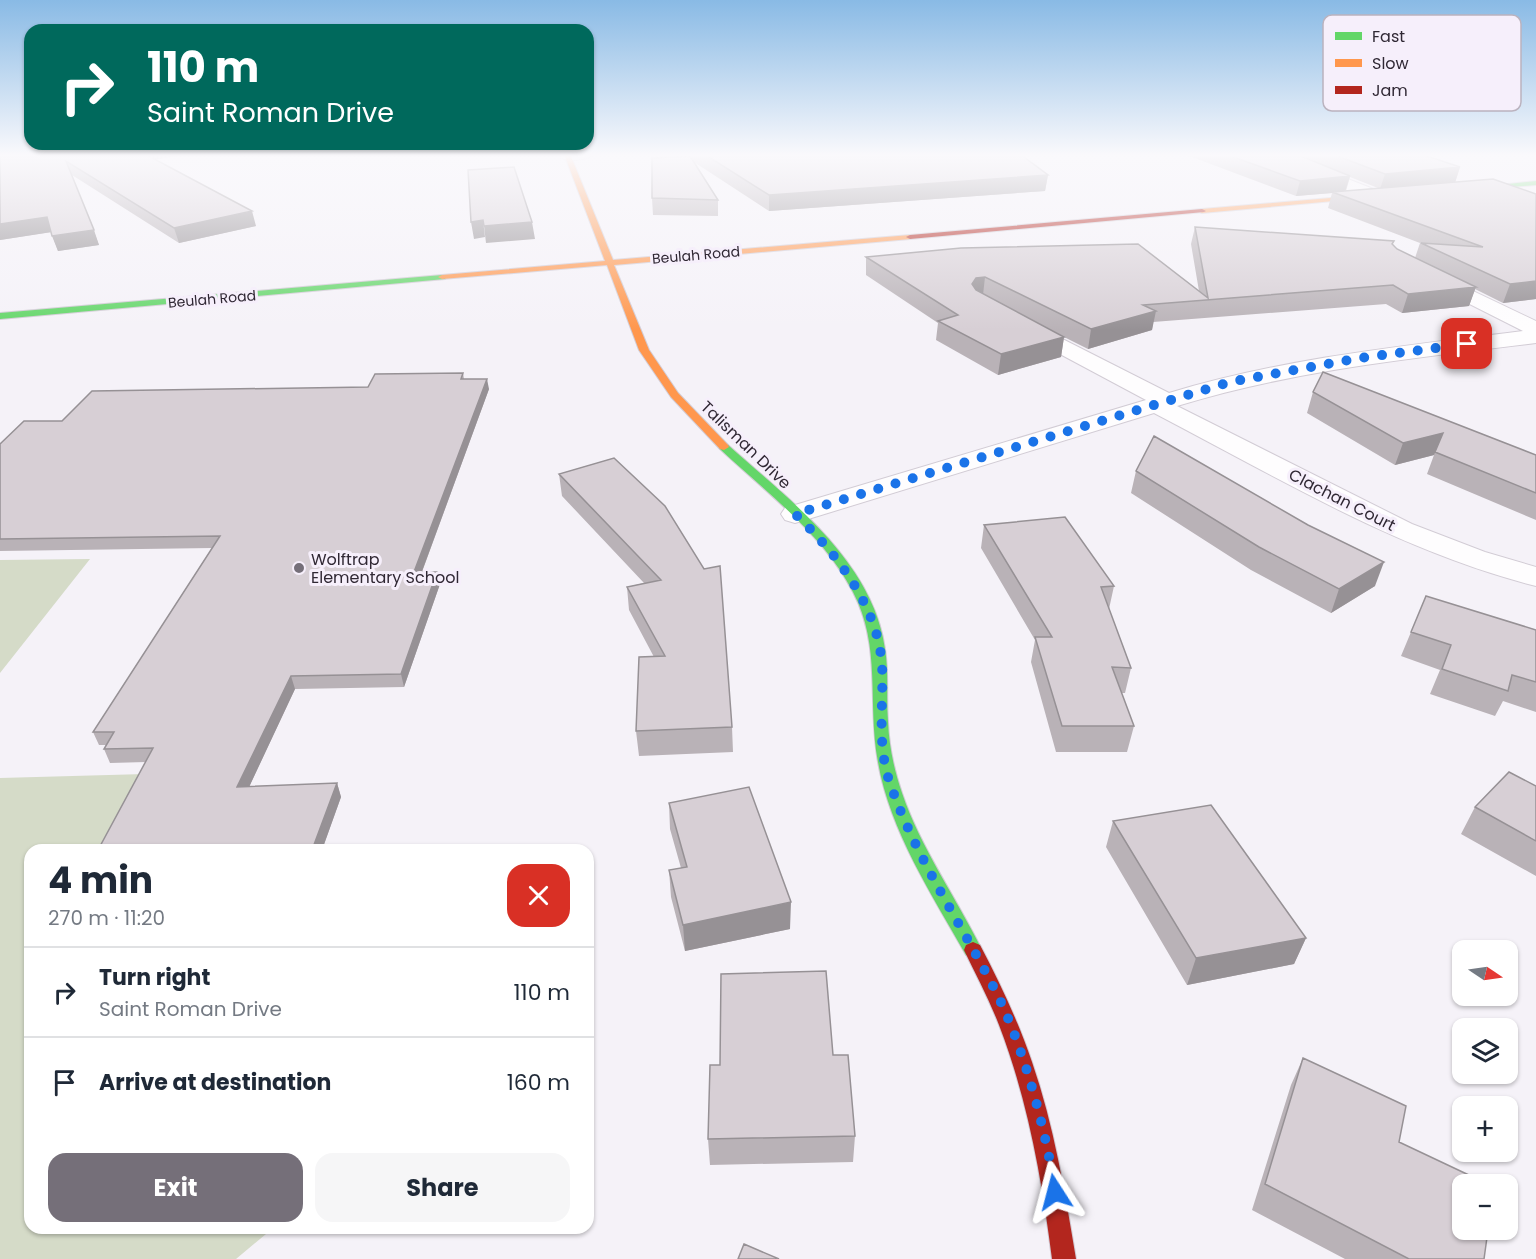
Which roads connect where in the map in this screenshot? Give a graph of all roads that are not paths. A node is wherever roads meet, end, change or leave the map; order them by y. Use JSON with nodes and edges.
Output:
{"nodes":[{"id":1,"x":589,"y":213,"type":"edge"},
{"id":2,"x":1185,"y":213,"type":"edge"},
{"id":3,"x":609,"y":262,"type":"junction"},
{"id":4,"x":1410,"y":266,"type":"edge"},
{"id":5,"x":1002,"y":314,"type":"edge"},
{"id":6,"x":0,"y":316,"type":"edge"},
{"id":7,"x":1536,"y":329,"type":"edge"},
{"id":8,"x":1536,"y":336,"type":"edge"},
{"id":9,"x":1160,"y":403,"type":"junction"},
{"id":10,"x":795,"y":514,"type":"junction"},
{"id":11,"x":1536,"y":577,"type":"edge"},
{"id":12,"x":1064,"y":1259,"type":"edge"}],
"edges":[{"from":1,"to":3,"type":"main road","name":"Talisman Drive"},
{"from":2,"to":3,"type":"main road","name":"Beulah Road"},
{"from":3,"to":6,"type":"main road","name":"Beulah Road"},
{"from":3,"to":10,"type":"main road","name":"Talisman Drive"},
{"from":4,"to":7,"type":"street"},
{"from":5,"to":9,"type":"street","name":"Clachan Court"},
{"from":8,"to":9,"type":"street"},
{"from":9,"to":10,"type":"street"},
{"from":9,"to":11,"type":"street","name":"Clachan Court"},
{"from":10,"to":12,"type":"main road","name":"Talisman Drive"}]}
